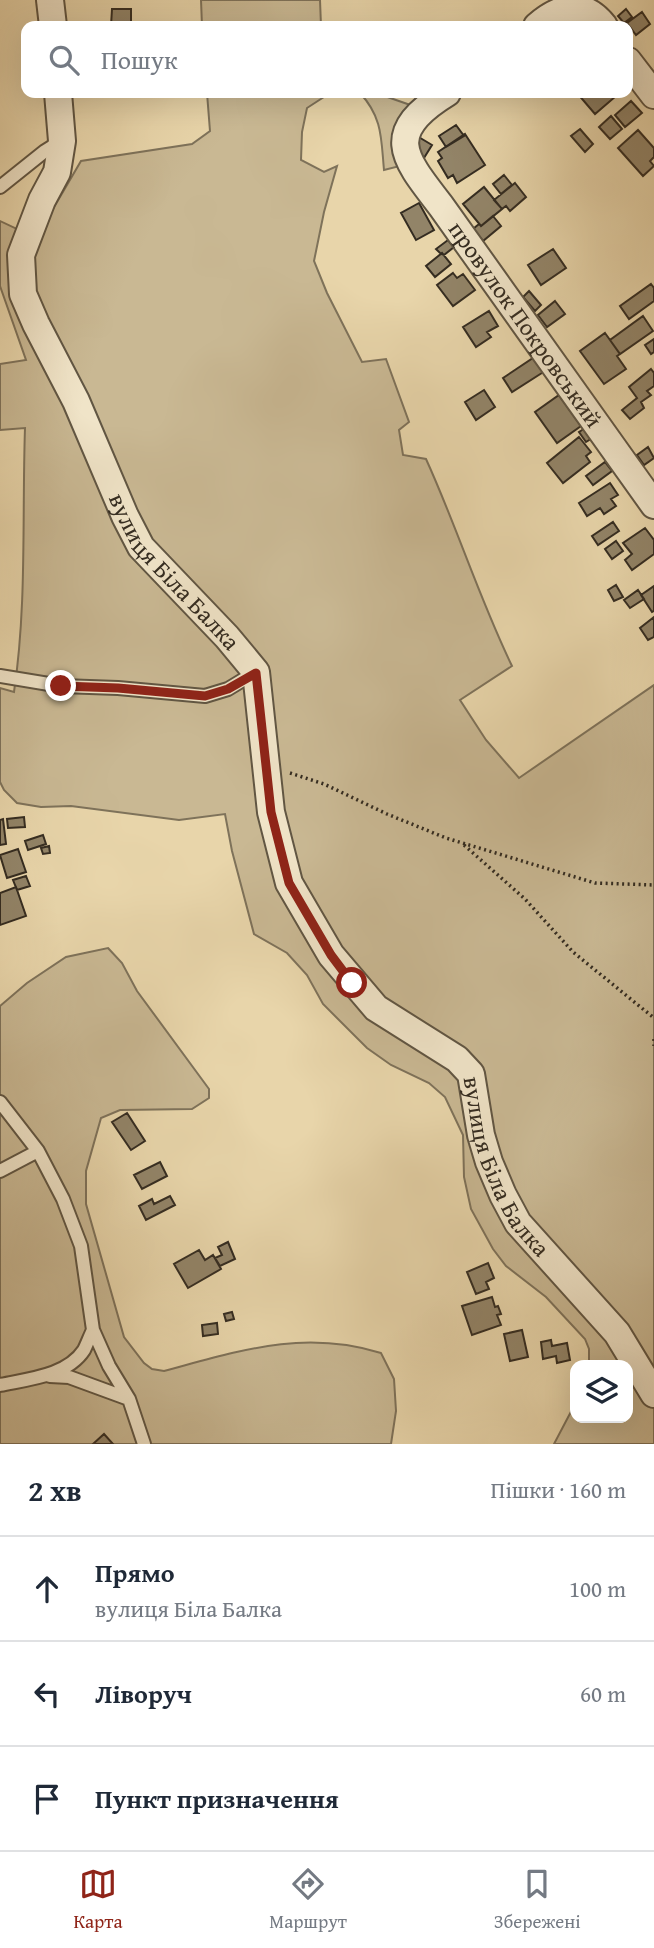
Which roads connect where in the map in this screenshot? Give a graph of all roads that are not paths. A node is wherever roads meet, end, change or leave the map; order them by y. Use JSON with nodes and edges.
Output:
{"nodes":[{"id":1,"x":50,"y":0,"type":"edge"},
{"id":2,"x":52,"y":21,"type":"edge"},
{"id":3,"x":543,"y":21,"type":"edge"},
{"id":4,"x":601,"y":21,"type":"edge"},
{"id":5,"x":633,"y":68,"type":"edge"},
{"id":6,"x":654,"y":95,"type":"edge"},
{"id":7,"x":58,"y":98,"type":"edge"},
{"id":8,"x":439,"y":98,"type":"edge"},
{"id":9,"x":62,"y":141,"type":"junction"},
{"id":10,"x":0,"y":187,"type":"edge"},
{"id":11,"x":654,"y":505,"type":"edge"},
{"id":12,"x":256,"y":673,"type":"junction"},
{"id":13,"x":0,"y":676,"type":"edge"},
{"id":14,"x":0,"y":1102,"type":"edge"},
{"id":15,"x":38,"y":1151,"type":"junction"},
{"id":16,"x":0,"y":1171,"type":"edge"},
{"id":17,"x":93,"y":1330,"type":"junction"},
{"id":18,"x":41,"y":1376,"type":"junction"},
{"id":19,"x":0,"y":1385,"type":"edge"},
{"id":20,"x":654,"y":1394,"type":"edge"},
{"id":21,"x":129,"y":1399,"type":"junction"},
{"id":22,"x":144,"y":1444,"type":"edge"}],
"edges":[{"from":1,"to":2,"type":"street"},
{"from":3,"to":4,"type":"street"},
{"from":5,"to":6,"type":"street"},
{"from":7,"to":9,"type":"street","name":"вулиця Біла Балка"},
{"from":8,"to":11,"type":"street","name":"провулок Покровський"},
{"from":9,"to":10,"type":"lane"},
{"from":9,"to":12,"type":"street","name":"вулиця Біла Балка"},
{"from":12,"to":13,"type":"lane"},
{"from":12,"to":20,"type":"street","name":"вулиця Біла Балка"},
{"from":14,"to":15,"type":"lane"},
{"from":15,"to":16,"type":"lane"},
{"from":15,"to":17,"type":"lane"},
{"from":17,"to":18,"type":"lane"},
{"from":17,"to":21,"type":"lane"},
{"from":18,"to":19,"type":"lane"},
{"from":18,"to":21,"type":"lane"},
{"from":21,"to":22,"type":"lane"}]}
